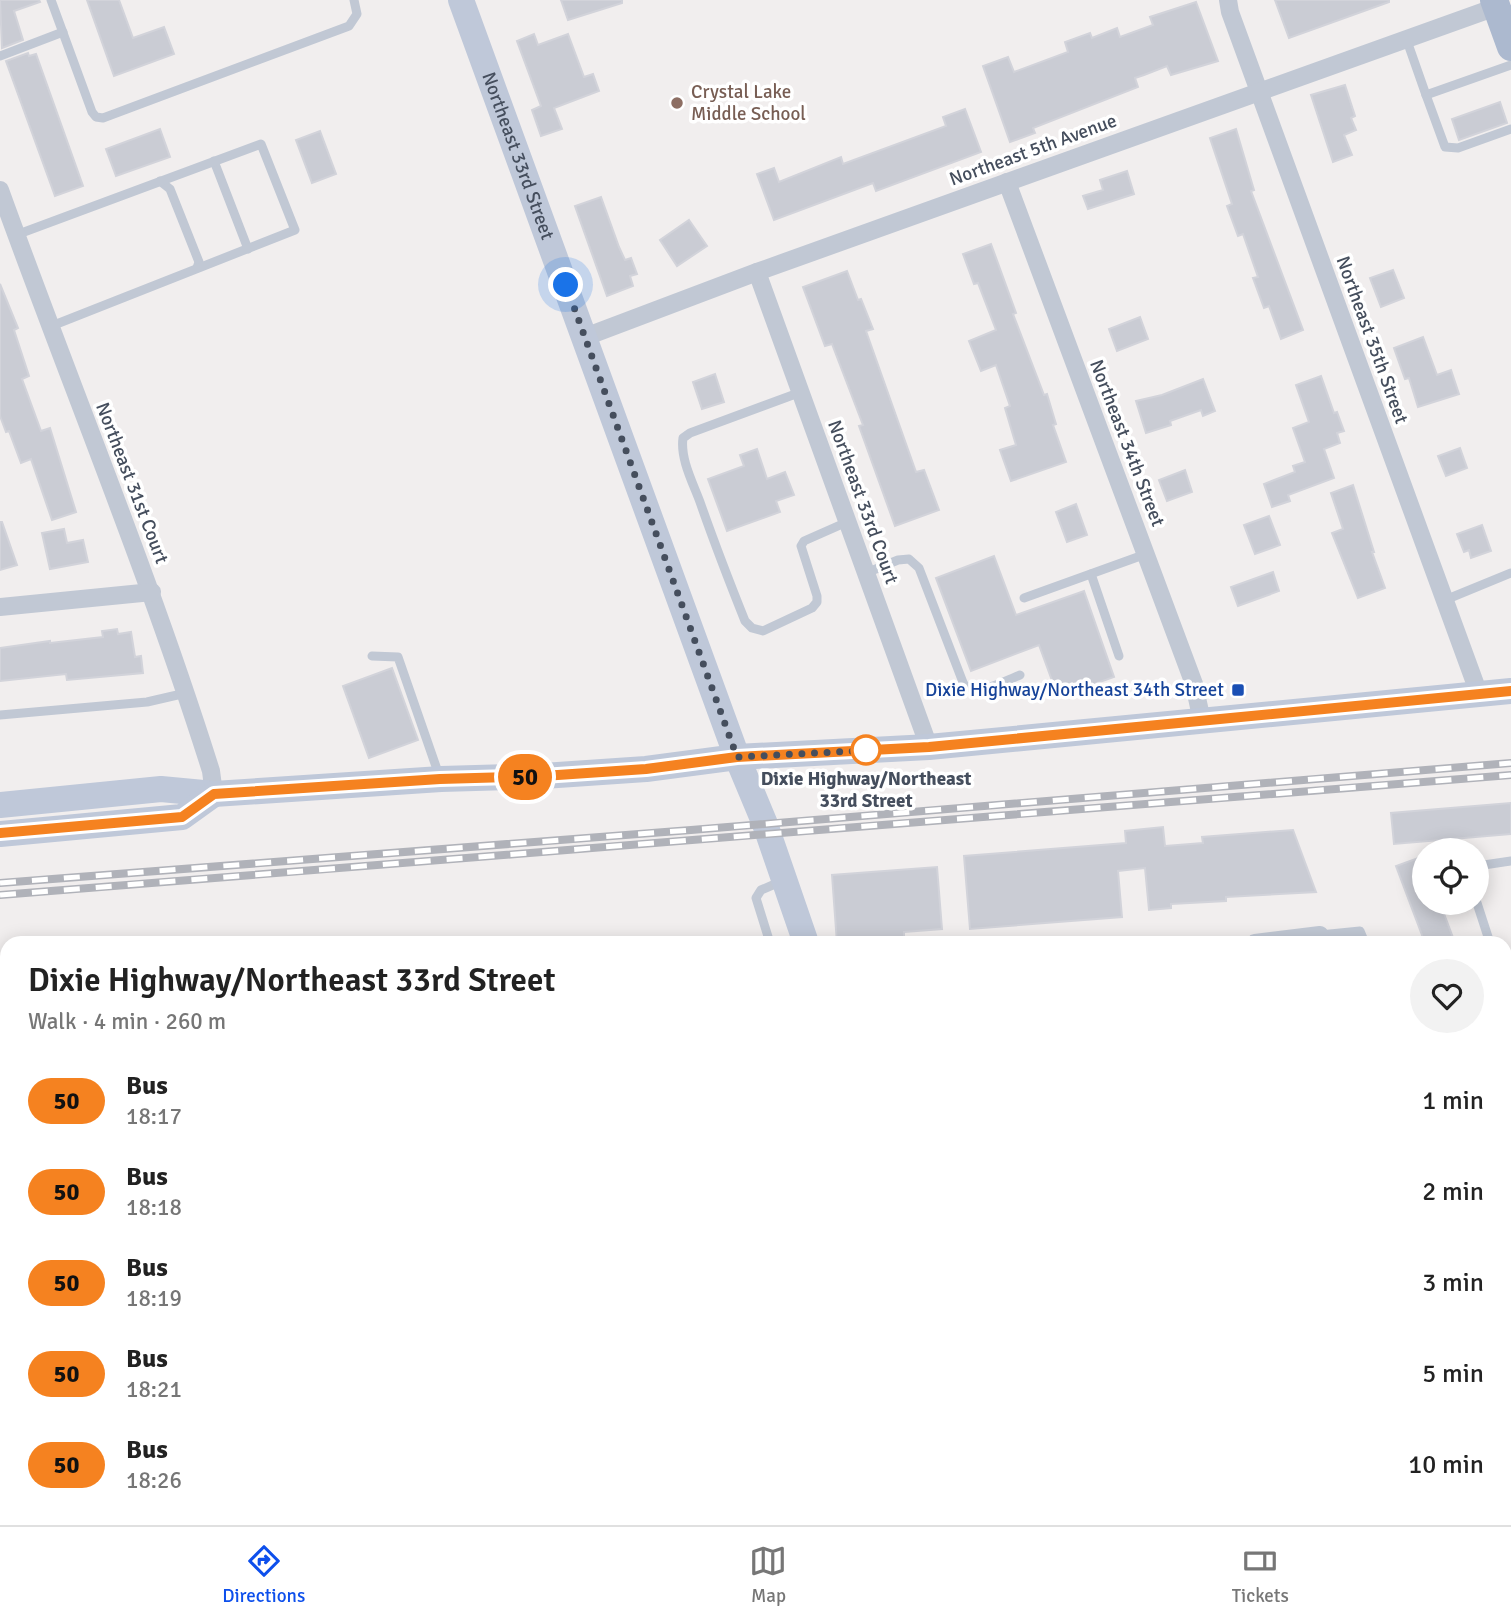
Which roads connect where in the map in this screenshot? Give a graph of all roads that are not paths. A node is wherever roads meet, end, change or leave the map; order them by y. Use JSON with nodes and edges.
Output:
{"nodes":[{"id":1,"x":51,"y":0,"type":"edge"},
{"id":2,"x":354,"y":0,"type":"edge"},
{"id":3,"x":461,"y":0,"type":"edge"},
{"id":4,"x":1228,"y":0,"type":"edge"},
{"id":5,"x":1500,"y":8,"type":"edge"},
{"id":6,"x":63,"y":32,"type":"junction"},
{"id":7,"x":1406,"y":38,"type":"junction"},
{"id":8,"x":1511,"y":47,"type":"edge"},
{"id":9,"x":0,"y":56,"type":"edge"},
{"id":10,"x":1511,"y":65,"type":"edge"},
{"id":11,"x":1259,"y":91,"type":"junction"},
{"id":12,"x":1426,"y":95,"type":"junction"},
{"id":13,"x":1511,"y":129,"type":"edge"},
{"id":14,"x":214,"y":161,"type":"junction"},
{"id":15,"x":160,"y":181,"type":"junction"},
{"id":16,"x":1007,"y":182,"type":"junction"},
{"id":17,"x":0,"y":190,"type":"edge"},
{"id":18,"x":16,"y":236,"type":"junction"},
{"id":19,"x":248,"y":249,"type":"junction"},
{"id":20,"x":197,"y":268,"type":"junction"},
{"id":21,"x":757,"y":272,"type":"junction"},
{"id":22,"x":49,"y":327,"type":"junction"},
{"id":23,"x":585,"y":337,"type":"junction"},
{"id":24,"x":801,"y":392,"type":"junction"},
{"id":25,"x":847,"y":522,"type":"junction"},
{"id":26,"x":1146,"y":554,"type":"junction"},
{"id":27,"x":866,"y":573,"type":"junction"},
{"id":28,"x":1511,"y":573,"type":"edge"},
{"id":29,"x":1091,"y":574,"type":"junction"},
{"id":30,"x":152,"y":592,"type":"junction"},
{"id":31,"x":1024,"y":598,"type":"dead end"},
{"id":32,"x":1445,"y":600,"type":"junction"},
{"id":33,"x":0,"y":607,"type":"edge"},
{"id":34,"x":372,"y":656,"type":"dead end"},
{"id":35,"x":1119,"y":656,"type":"dead end"},
{"id":36,"x":1020,"y":675,"type":"dead end"},
{"id":37,"x":1511,"y":691,"type":"edge"},
{"id":38,"x":186,"y":693,"type":"junction"},
{"id":39,"x":1479,"y":694,"type":"junction"},
{"id":40,"x":0,"y":715,"type":"edge"},
{"id":41,"x":1202,"y":721,"type":"junction"},
{"id":42,"x":929,"y":747,"type":"junction"},
{"id":43,"x":737,"y":757,"type":"junction"},
{"id":44,"x":440,"y":779,"type":"junction"},
{"id":45,"x":214,"y":794,"type":"junction"},
{"id":46,"x":0,"y":805,"type":"edge"},
{"id":47,"x":0,"y":834,"type":"edge"},
{"id":48,"x":1511,"y":862,"type":"edge"},
{"id":49,"x":1489,"y":865,"type":"edge"},
{"id":50,"x":784,"y":880,"type":"junction"},
{"id":51,"x":1480,"y":915,"type":"edge"},
{"id":52,"x":768,"y":936,"type":"edge"},
{"id":53,"x":804,"y":936,"type":"edge"},
{"id":54,"x":1336,"y":936,"type":"edge"},
{"id":55,"x":1362,"y":936,"type":"edge"},
{"id":56,"x":1488,"y":936,"type":"edge"}],
"edges":[{"from":1,"to":6,"type":"lane"},
{"from":2,"to":6,"type":"lane"},
{"from":3,"to":23,"type":"main road","name":"Northeast 33rd Street"},
{"from":4,"to":11,"type":"street","name":"Northeast 35th Street"},
{"from":5,"to":7,"type":"street","name":"Northeast 5th Avenue"},
{"from":5,"to":8,"type":"main road"},
{"from":6,"to":9,"type":"lane"},
{"from":7,"to":11,"type":"street","name":"Northeast 5th Avenue"},
{"from":7,"to":12,"type":"lane"},
{"from":10,"to":12,"type":"lane"},
{"from":11,"to":16,"type":"street","name":"Northeast 5th Avenue"},
{"from":11,"to":32,"type":"street","name":"Northeast 35th Street"},
{"from":12,"to":13,"type":"lane"},
{"from":14,"to":15,"type":"lane"},
{"from":14,"to":19,"type":"lane"},
{"from":14,"to":19,"type":"lane"},
{"from":15,"to":18,"type":"lane"},
{"from":15,"to":20,"type":"lane"},
{"from":16,"to":21,"type":"street","name":"Northeast 5th Avenue"},
{"from":16,"to":26,"type":"street","name":"Northeast 34th Street"},
{"from":17,"to":18,"type":"street","name":"Northeast 31st Court"},
{"from":18,"to":22,"type":"street","name":"Northeast 31st Court"},
{"from":19,"to":20,"type":"lane"},
{"from":20,"to":22,"type":"lane"},
{"from":21,"to":23,"type":"street","name":"Northeast 5th Avenue"},
{"from":21,"to":24,"type":"street","name":"Northeast 33rd Court"},
{"from":22,"to":30,"type":"street","name":"Northeast 31st Court"},
{"from":23,"to":43,"type":"main road","name":"Northeast 33rd Street"},
{"from":24,"to":25,"type":"street","name":"Northeast 33rd Court"},
{"from":24,"to":25,"type":"lane"},
{"from":25,"to":27,"type":"street","name":"Northeast 33rd Court"},
{"from":26,"to":29,"type":"lane"},
{"from":26,"to":41,"type":"street","name":"Northeast 34th Street"},
{"from":27,"to":36,"type":"lane"},
{"from":27,"to":42,"type":"street","name":"Northeast 33rd Court"},
{"from":28,"to":32,"type":"lane"},
{"from":29,"to":31,"type":"lane"},
{"from":29,"to":35,"type":"lane"},
{"from":30,"to":33,"type":"street"},
{"from":30,"to":38,"type":"street","name":"Northeast 31st Court"},
{"from":32,"to":39,"type":"street","name":"Northeast 35th Street"},
{"from":34,"to":44,"type":"lane"},
{"from":37,"to":39,"type":"main road"},
{"from":38,"to":40,"type":"lane"},
{"from":38,"to":45,"type":"street","name":"Northeast 31st Court"},
{"from":39,"to":41,"type":"main road"},
{"from":41,"to":42,"type":"main road"},
{"from":42,"to":43,"type":"main road"},
{"from":43,"to":44,"type":"main road"},
{"from":43,"to":50,"type":"main road","name":"Northeast 33rd Street"},
{"from":44,"to":45,"type":"main road"},
{"from":45,"to":46,"type":"main road"},
{"from":45,"to":47,"type":"main road"},
{"from":48,"to":49,"type":"lane"},
{"from":50,"to":52,"type":"lane"},
{"from":50,"to":53,"type":"main road","name":"Northeast 33rd Street"},
{"from":51,"to":56,"type":"lane"},
{"from":54,"to":55,"type":"lane"}]}
